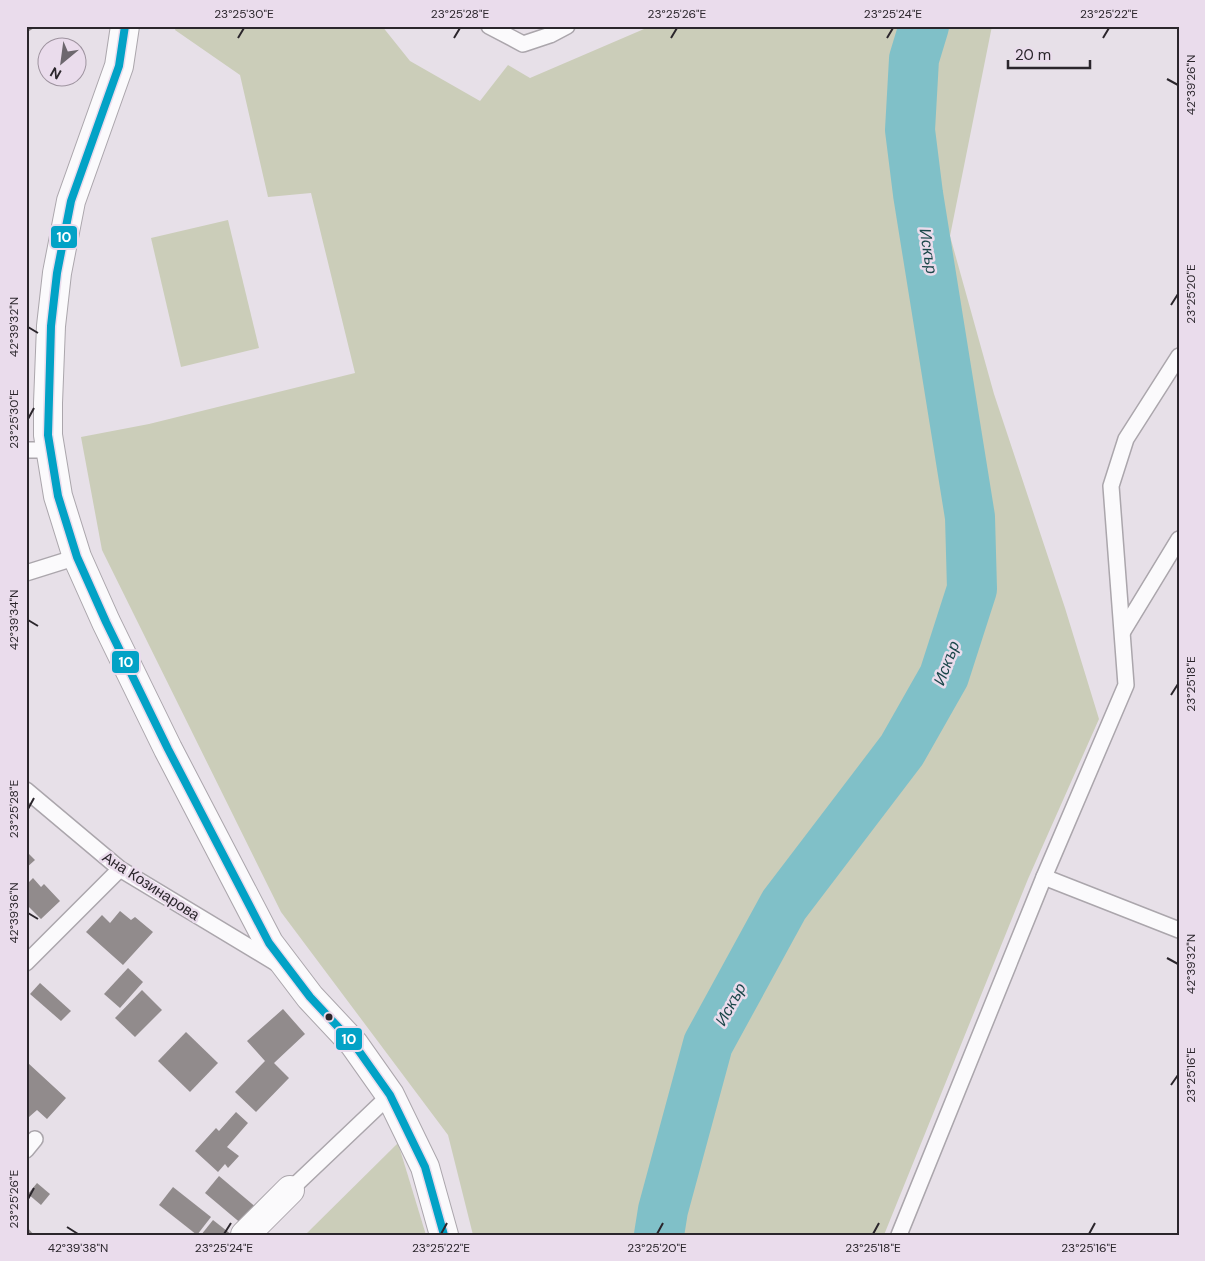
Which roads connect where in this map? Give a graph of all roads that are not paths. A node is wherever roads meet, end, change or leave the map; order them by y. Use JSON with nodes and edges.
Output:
{"nodes":[{"id":1,"x":125,"y":26,"type":"edge"},
{"id":2,"x":489,"y":26,"type":"edge"},
{"id":3,"x":567,"y":26,"type":"edge"},
{"id":4,"x":1179,"y":356,"type":"edge"},
{"id":5,"x":38,"y":450,"type":"edge"},
{"id":6,"x":1179,"y":539,"type":"edge"},
{"id":7,"x":77,"y":557,"type":"junction"},
{"id":8,"x":26,"y":572,"type":"edge"},
{"id":9,"x":1123,"y":631,"type":"junction"},
{"id":10,"x":26,"y":790,"type":"edge"},
{"id":11,"x":120,"y":869,"type":"junction"},
{"id":12,"x":1044,"y":877,"type":"junction"},
{"id":13,"x":1179,"y":930,"type":"edge"},
{"id":14,"x":26,"y":963,"type":"edge"},
{"id":15,"x":286,"y":968,"type":"junction"},
{"id":16,"x":390,"y":1094,"type":"junction"},
{"id":17,"x":290,"y":1190,"type":"joint"},
{"id":18,"x":245,"y":1235,"type":"edge"},
{"id":19,"x":444,"y":1235,"type":"edge"},
{"id":20,"x":899,"y":1235,"type":"edge"}],
"edges":[{"from":1,"to":5,"type":"street"},
{"from":2,"to":3,"type":"lane"},
{"from":4,"to":9,"type":"lane"},
{"from":5,"to":7,"type":"street"},
{"from":6,"to":9,"type":"lane"},
{"from":7,"to":8,"type":"lane"},
{"from":7,"to":15,"type":"street"},
{"from":9,"to":12,"type":"lane"},
{"from":10,"to":11,"type":"lane","name":"Ана Козинарова"},
{"from":11,"to":14,"type":"lane"},
{"from":11,"to":15,"type":"lane","name":"Ана Козинарова"},
{"from":12,"to":13,"type":"lane"},
{"from":12,"to":20,"type":"lane"},
{"from":15,"to":16,"type":"street"},
{"from":16,"to":17,"type":"lane"},
{"from":16,"to":19,"type":"street"},
{"from":17,"to":18,"type":"street"}]}
